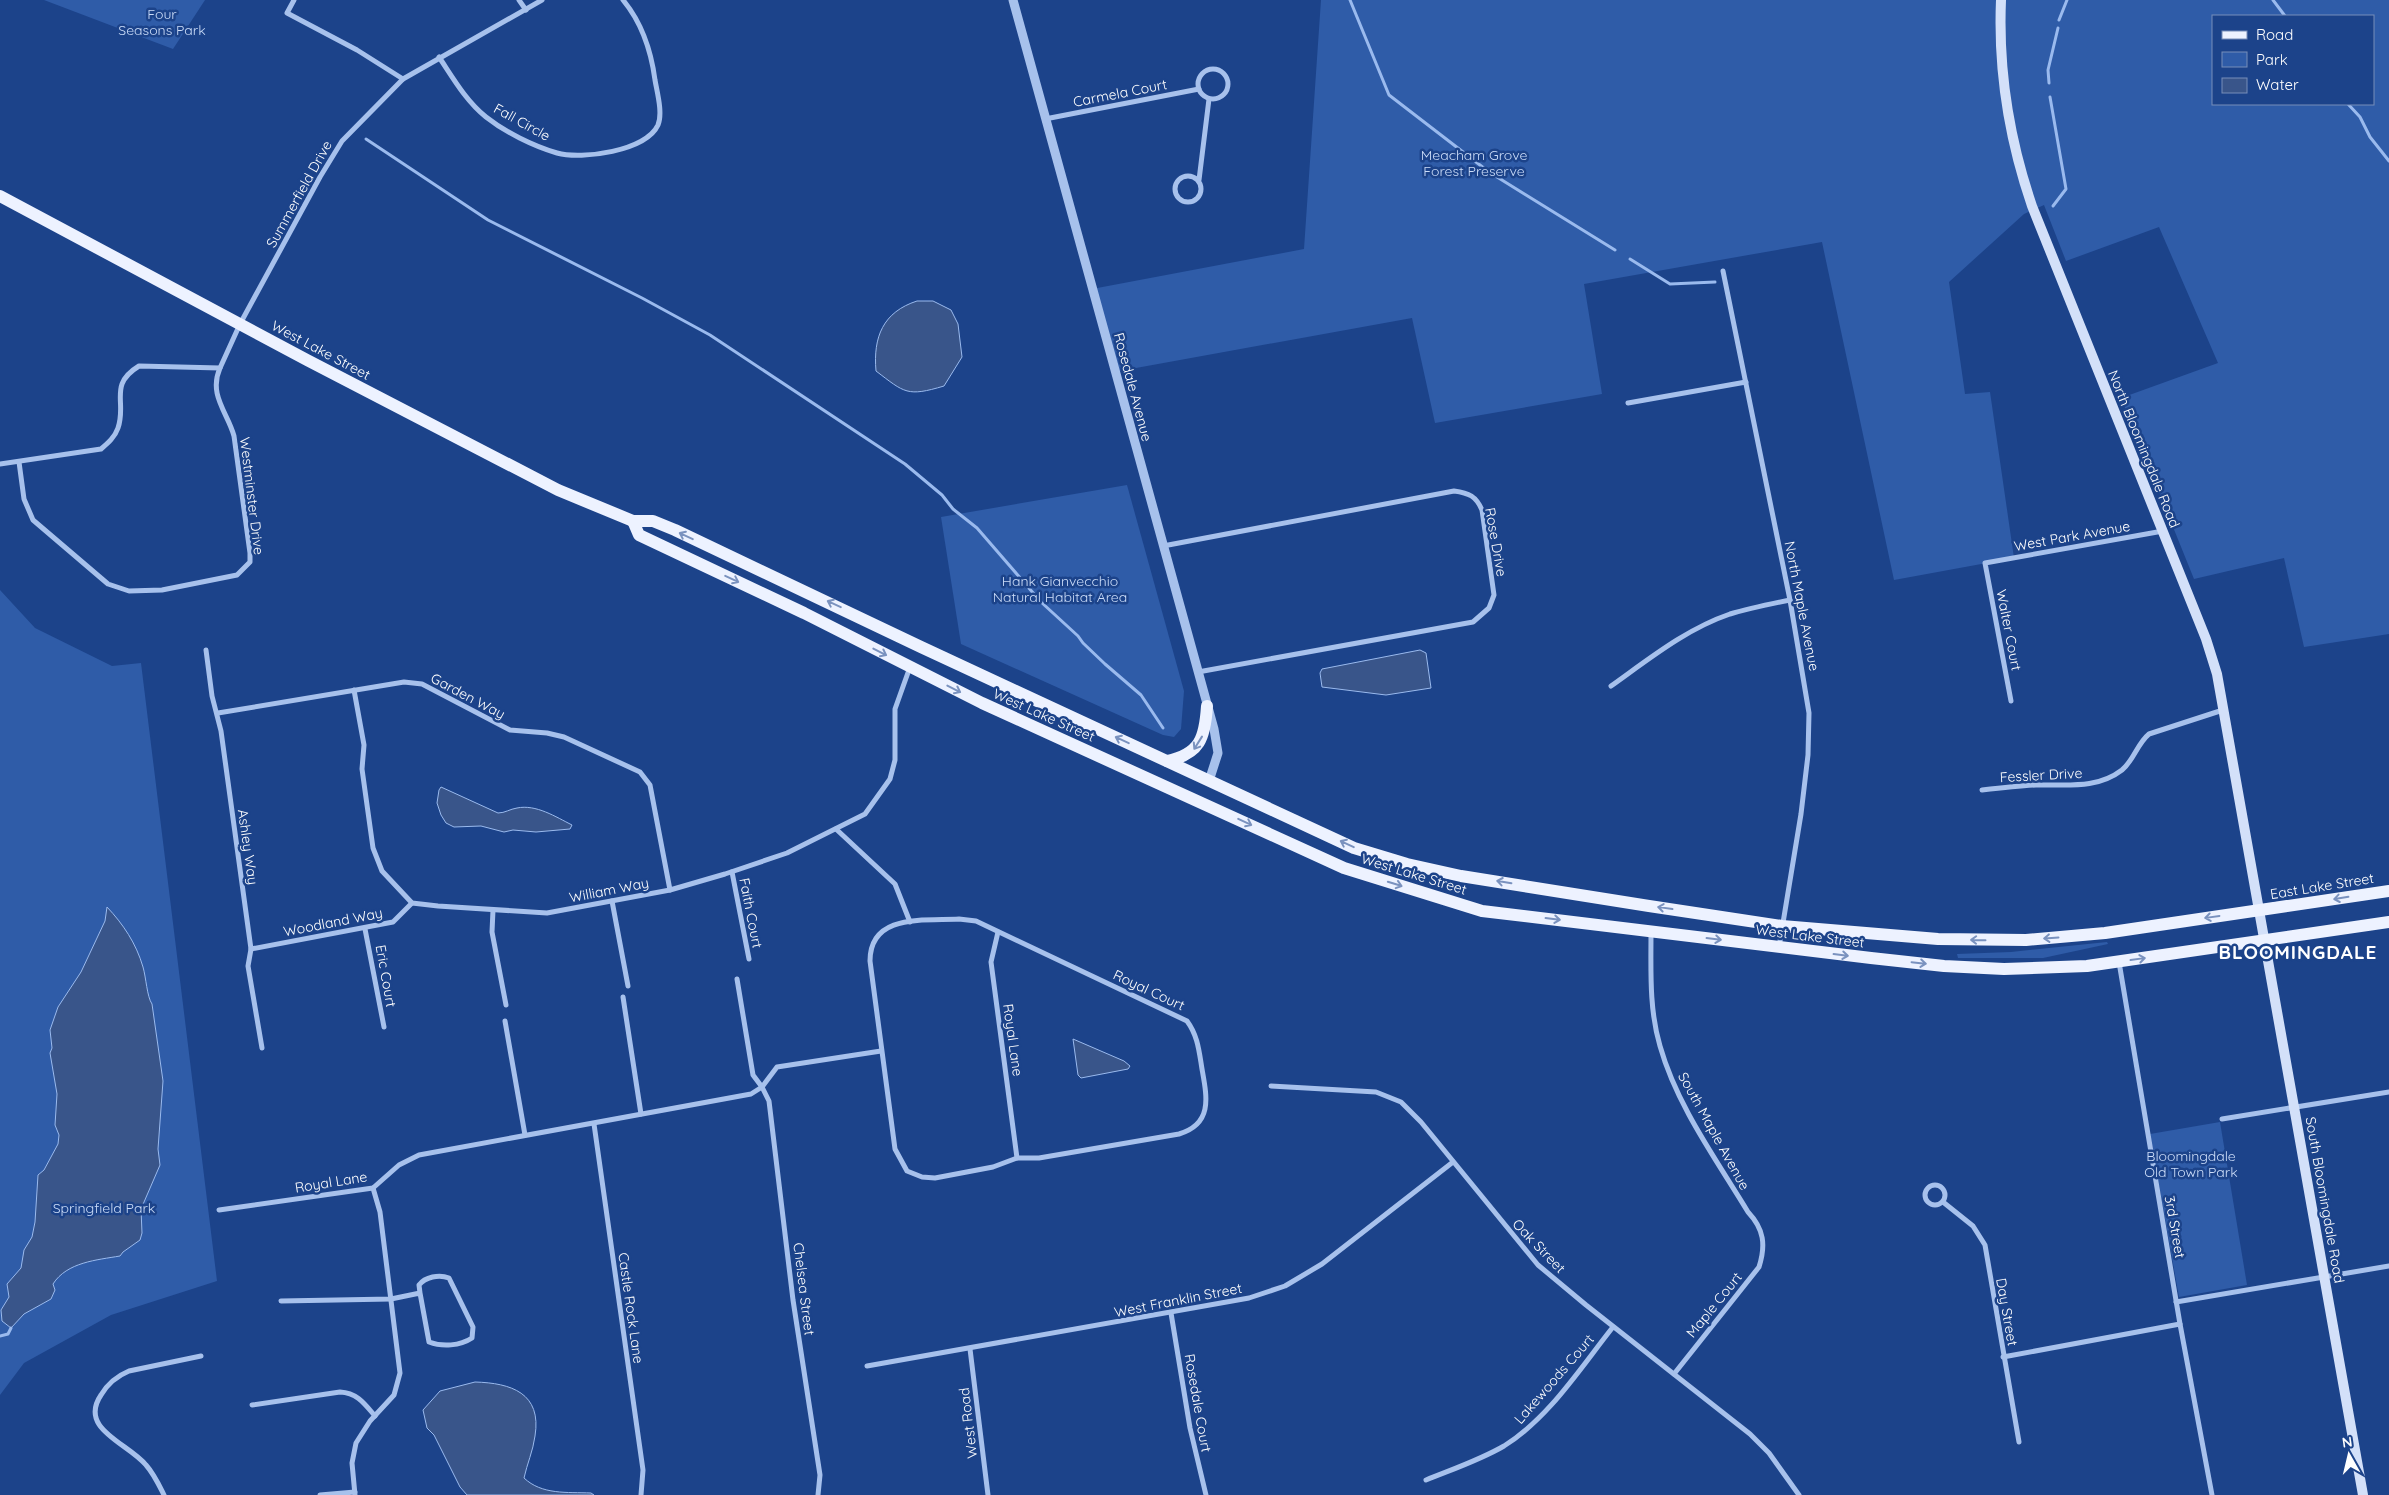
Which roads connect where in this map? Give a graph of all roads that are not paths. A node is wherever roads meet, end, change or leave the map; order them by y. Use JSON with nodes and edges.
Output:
{"nodes":[{"id":1,"x":294,"y":0,"type":"edge"},
{"id":2,"x":520,"y":0,"type":"edge"},
{"id":3,"x":542,"y":0,"type":"edge"},
{"id":4,"x":622,"y":0,"type":"edge"},
{"id":5,"x":1013,"y":0,"type":"edge"},
{"id":6,"x":2001,"y":0,"type":"edge"},
{"id":7,"x":526,"y":10,"type":"junction"},
{"id":8,"x":439,"y":57,"type":"junction"},
{"id":9,"x":404,"y":79,"type":"junction"},
{"id":10,"x":1199,"y":89,"type":"junction"},
{"id":11,"x":1209,"y":99,"type":"junction"},
{"id":12,"x":1046,"y":119,"type":"junction"},
{"id":13,"x":1198,"y":180,"type":"junction"},
{"id":14,"x":0,"y":196,"type":"edge"},
{"id":15,"x":1724,"y":271,"type":"dead end"},
{"id":16,"x":240,"y":324,"type":"junction"},
{"id":17,"x":220,"y":368,"type":"junction"},
{"id":18,"x":1746,"y":382,"type":"junction"},
{"id":19,"x":1628,"y":403,"type":"dead end"},
{"id":20,"x":19,"y":462,"type":"junction"},
{"id":21,"x":0,"y":464,"type":"edge"},
{"id":22,"x":633,"y":521,"type":"junction"},
{"id":23,"x":2163,"y":531,"type":"junction"},
{"id":24,"x":1162,"y":546,"type":"junction"},
{"id":25,"x":1985,"y":563,"type":"joint"},
{"id":26,"x":1790,"y":600,"type":"junction"},
{"id":27,"x":206,"y":650,"type":"dead end"},
{"id":28,"x":910,"y":667,"type":"junction"},
{"id":29,"x":1197,"y":672,"type":"junction"},
{"id":30,"x":1611,"y":686,"type":"dead end"},
{"id":31,"x":354,"y":690,"type":"junction"},
{"id":32,"x":2011,"y":701,"type":"dead end"},
{"id":33,"x":1207,"y":706,"type":"junction"},
{"id":34,"x":2225,"y":710,"type":"junction"},
{"id":35,"x":218,"y":714,"type":"junction"},
{"id":36,"x":1167,"y":761,"type":"junction"},
{"id":37,"x":1209,"y":781,"type":"junction"},
{"id":38,"x":1982,"y":790,"type":"dead end"},
{"id":39,"x":1201,"y":801,"type":"junction"},
{"id":40,"x":836,"y":829,"type":"junction"},
{"id":41,"x":732,"y":872,"type":"junction"},
{"id":42,"x":670,"y":890,"type":"junction"},
{"id":43,"x":2389,"y":891,"type":"edge"},
{"id":44,"x":612,"y":901,"type":"junction"},
{"id":45,"x":412,"y":902,"type":"junction"},
{"id":46,"x":494,"y":910,"type":"junction"},
{"id":47,"x":2260,"y":911,"type":"junction"},
{"id":48,"x":910,"y":922,"type":"junction"},
{"id":49,"x":2389,"y":922,"type":"edge"},
{"id":50,"x":1782,"y":926,"type":"junction"},
{"id":51,"x":365,"y":929,"type":"junction"},
{"id":52,"x":1650,"y":931,"type":"junction"},
{"id":53,"x":998,"y":932,"type":"junction"},
{"id":54,"x":2264,"y":940,"type":"junction"},
{"id":55,"x":1779,"y":947,"type":"junction"},
{"id":56,"x":251,"y":949,"type":"junction"},
{"id":57,"x":748,"y":959,"type":"dead end"},
{"id":58,"x":2118,"y":962,"type":"junction"},
{"id":59,"x":737,"y":979,"type":"dead end"},
{"id":60,"x":628,"y":986,"type":"dead end"},
{"id":61,"x":623,"y":997,"type":"dead end"},
{"id":62,"x":506,"y":1005,"type":"dead end"},
{"id":63,"x":505,"y":1021,"type":"dead end"},
{"id":64,"x":384,"y":1027,"type":"dead end"},
{"id":65,"x":262,"y":1048,"type":"dead end"},
{"id":66,"x":881,"y":1051,"type":"junction"},
{"id":67,"x":1271,"y":1086,"type":"dead end"},
{"id":68,"x":762,"y":1087,"type":"junction"},
{"id":69,"x":2389,"y":1092,"type":"edge"},
{"id":70,"x":2295,"y":1107,"type":"junction"},
{"id":71,"x":641,"y":1114,"type":"junction"},
{"id":72,"x":2222,"y":1119,"type":"dead end"},
{"id":73,"x":594,"y":1124,"type":"junction"},
{"id":74,"x":525,"y":1135,"type":"junction"},
{"id":75,"x":1018,"y":1158,"type":"junction"},
{"id":76,"x":1454,"y":1162,"type":"junction"},
{"id":77,"x":373,"y":1188,"type":"junction"},
{"id":78,"x":1943,"y":1202,"type":"junction"},
{"id":79,"x":218,"y":1210,"type":"dead end"},
{"id":80,"x":1764,"y":1247,"type":"joint"},
{"id":81,"x":2389,"y":1266,"type":"edge"},
{"id":82,"x":2324,"y":1276,"type":"junction"},
{"id":83,"x":420,"y":1293,"type":"junction"},
{"id":84,"x":391,"y":1299,"type":"junction"},
{"id":85,"x":281,"y":1301,"type":"dead end"},
{"id":86,"x":2176,"y":1302,"type":"junction"},
{"id":87,"x":1171,"y":1313,"type":"junction"},
{"id":88,"x":2180,"y":1324,"type":"junction"},
{"id":89,"x":1613,"y":1327,"type":"junction"},
{"id":90,"x":970,"y":1349,"type":"junction"},
{"id":91,"x":200,"y":1356,"type":"dead end"},
{"id":92,"x":2003,"y":1357,"type":"junction"},
{"id":93,"x":867,"y":1366,"type":"dead end"},
{"id":94,"x":1674,"y":1374,"type":"junction"},
{"id":95,"x":252,"y":1405,"type":"dead end"},
{"id":96,"x":375,"y":1416,"type":"junction"},
{"id":97,"x":2019,"y":1442,"type":"dead end"},
{"id":98,"x":1426,"y":1480,"type":"dead end"},
{"id":99,"x":355,"y":1494,"type":"edge"},
{"id":100,"x":164,"y":1495,"type":"edge"},
{"id":101,"x":320,"y":1495,"type":"edge"},
{"id":102,"x":641,"y":1495,"type":"edge"},
{"id":103,"x":818,"y":1495,"type":"edge"},
{"id":104,"x":988,"y":1495,"type":"edge"},
{"id":105,"x":1206,"y":1495,"type":"edge"},
{"id":106,"x":1799,"y":1495,"type":"edge"},
{"id":107,"x":2212,"y":1495,"type":"edge"},
{"id":108,"x":2363,"y":1495,"type":"edge"}],
"edges":[{"from":1,"to":9,"type":"street"},
{"from":2,"to":7,"type":"street"},
{"from":3,"to":7,"type":"street","name":"Summerfield Drive"},
{"from":4,"to":8,"type":"street","name":"Fall Circle"},
{"from":5,"to":12,"type":"street","name":"Rosedale Avenue"},
{"from":6,"to":23,"type":"main road","name":"North Bloomingdale Road"},
{"from":7,"to":8,"type":"street","name":"Summerfield Drive"},
{"from":8,"to":9,"type":"street","name":"Summerfield Drive"},
{"from":9,"to":16,"type":"street","name":"Summerfield Drive"},
{"from":10,"to":11,"type":"street"},
{"from":10,"to":11,"type":"street"},
{"from":10,"to":12,"type":"street","name":"Carmela Court"},
{"from":11,"to":13,"type":"street"},
{"from":12,"to":24,"type":"street","name":"Rosedale Avenue"},
{"from":13,"to":13,"type":"street"},
{"from":14,"to":16,"type":"main road","name":"West Lake Street"},
{"from":15,"to":18,"type":"street","name":"North Maple Avenue"},
{"from":16,"to":17,"type":"street","name":"Summerfield Drive"},
{"from":16,"to":22,"type":"main road","name":"West Lake Street"},
{"from":17,"to":20,"type":"street"},
{"from":17,"to":20,"type":"street","name":"Westminster Drive"},
{"from":18,"to":19,"type":"street"},
{"from":18,"to":26,"type":"street","name":"North Maple Avenue"},
{"from":20,"to":21,"type":"street"},
{"from":22,"to":28,"type":"main road","name":"West Lake Street","one_way":true},
{"from":36,"to":22,"type":"main road","name":"West Lake Street","one_way":true},
{"from":23,"to":25,"type":"street","name":"West Park Avenue"},
{"from":23,"to":34,"type":"main road","name":"North Bloomingdale Road"},
{"from":24,"to":29,"type":"street","name":"Rosedale Avenue"},
{"from":24,"to":29,"type":"street","name":"Rose Drive"},
{"from":25,"to":32,"type":"street","name":"Walter Court"},
{"from":26,"to":30,"type":"street"},
{"from":26,"to":50,"type":"street","name":"North Maple Avenue"},
{"from":27,"to":35,"type":"street","name":"Ashley Way"},
{"from":28,"to":39,"type":"main road","name":"West Lake Street","one_way":true},
{"from":28,"to":40,"type":"street","name":"William Way"},
{"from":29,"to":33,"type":"street","name":"Rosedale Avenue"},
{"from":31,"to":35,"type":"street","name":"Garden Way"},
{"from":31,"to":42,"type":"street","name":"Garden Way"},
{"from":31,"to":45,"type":"street"},
{"from":33,"to":36,"type":"main road","one_way":true},
{"from":33,"to":37,"type":"street","name":"Rosedale Avenue"},
{"from":34,"to":38,"type":"street","name":"Fessler Drive"},
{"from":34,"to":47,"type":"main road","name":"North Bloomingdale Road"},
{"from":35,"to":56,"type":"street","name":"Ashley Way"},
{"from":36,"to":37,"type":"main road","name":"West Lake Street"},
{"from":37,"to":39,"type":"main road"},
{"from":50,"to":37,"type":"main road","name":"West Lake Street","one_way":true},
{"from":39,"to":52,"type":"main road","name":"West Lake Street","one_way":true},
{"from":40,"to":41,"type":"street","name":"William Way"},
{"from":40,"to":48,"type":"street"},
{"from":41,"to":42,"type":"street","name":"William Way"},
{"from":41,"to":57,"type":"street","name":"Faith Court"},
{"from":42,"to":44,"type":"street","name":"William Way"},
{"from":43,"to":47,"type":"main road","name":"East Lake Street","one_way":true},
{"from":44,"to":46,"type":"street","name":"William Way"},
{"from":44,"to":60,"type":"street"},
{"from":45,"to":46,"type":"street","name":"William Way"},
{"from":45,"to":51,"type":"street","name":"Woodland Way"},
{"from":46,"to":62,"type":"street"},
{"from":47,"to":50,"type":"main road","name":"West Lake Street","one_way":true},
{"from":47,"to":54,"type":"main road","name":"South Bloomingdale Road"},
{"from":48,"to":53,"type":"street"},
{"from":48,"to":66,"type":"street"},
{"from":49,"to":54,"type":"main road"},
{"from":50,"to":55,"type":"street","name":"North Maple Avenue"},
{"from":51,"to":56,"type":"street","name":"Woodland Way"},
{"from":51,"to":64,"type":"street","name":"Eric Court"},
{"from":52,"to":55,"type":"main road","name":"West Lake Street","one_way":true},
{"from":52,"to":80,"type":"street","name":"South Maple Avenue"},
{"from":53,"to":75,"type":"street","name":"Royal Lane"},
{"from":53,"to":75,"type":"street","name":"Royal Court"},
{"from":58,"to":54,"type":"main road","name":"West Lake Street","one_way":true},
{"from":54,"to":70,"type":"main road","name":"South Bloomingdale Road"},
{"from":55,"to":58,"type":"main road","name":"West Lake Street","one_way":true},
{"from":56,"to":65,"type":"street","name":"Ashley Way"},
{"from":58,"to":86,"type":"street","name":"3rd Street"},
{"from":59,"to":68,"type":"street"},
{"from":61,"to":71,"type":"street"},
{"from":63,"to":74,"type":"street"},
{"from":66,"to":68,"type":"street"},
{"from":66,"to":75,"type":"street"},
{"from":67,"to":76,"type":"street","name":"Oak Street"},
{"from":68,"to":71,"type":"street","name":"Royal Lane"},
{"from":68,"to":103,"type":"street","name":"Chelsea Street"},
{"from":69,"to":70,"type":"street"},
{"from":70,"to":72,"type":"street"},
{"from":70,"to":82,"type":"main road","name":"South Bloomingdale Road"},
{"from":71,"to":73,"type":"street","name":"Royal Lane"},
{"from":73,"to":74,"type":"street","name":"Royal Lane"},
{"from":73,"to":102,"type":"street","name":"Castle Rock Lane"},
{"from":74,"to":77,"type":"street","name":"Royal Lane"},
{"from":76,"to":87,"type":"street","name":"West Franklin Street"},
{"from":76,"to":89,"type":"street","name":"Oak Street"},
{"from":77,"to":79,"type":"street","name":"Royal Lane"},
{"from":77,"to":84,"type":"street"},
{"from":78,"to":78,"type":"street","name":"Day Street"},
{"from":78,"to":92,"type":"street","name":"Day Street"},
{"from":80,"to":94,"type":"street","name":"Maple Court"},
{"from":81,"to":82,"type":"street"},
{"from":82,"to":86,"type":"street"},
{"from":82,"to":108,"type":"main road","name":"South Bloomingdale Road"},
{"from":83,"to":83,"type":"street"},
{"from":83,"to":84,"type":"street"},
{"from":84,"to":85,"type":"street"},
{"from":84,"to":96,"type":"street"},
{"from":86,"to":88,"type":"street","name":"3rd Street"},
{"from":87,"to":90,"type":"street","name":"West Franklin Street"},
{"from":87,"to":105,"type":"street","name":"Rosedale Court"},
{"from":88,"to":92,"type":"street"},
{"from":88,"to":107,"type":"street","name":"3rd Street"},
{"from":89,"to":94,"type":"street","name":"Oak Street"},
{"from":89,"to":98,"type":"street","name":"Lakewoods Court"},
{"from":90,"to":93,"type":"street","name":"West Franklin Street"},
{"from":90,"to":104,"type":"street","name":"West Road"},
{"from":91,"to":100,"type":"street"},
{"from":92,"to":97,"type":"street","name":"Day Street"},
{"from":94,"to":106,"type":"street","name":"Oak Street"},
{"from":95,"to":96,"type":"street"},
{"from":96,"to":99,"type":"street"},
{"from":99,"to":101,"type":"street"}]}
